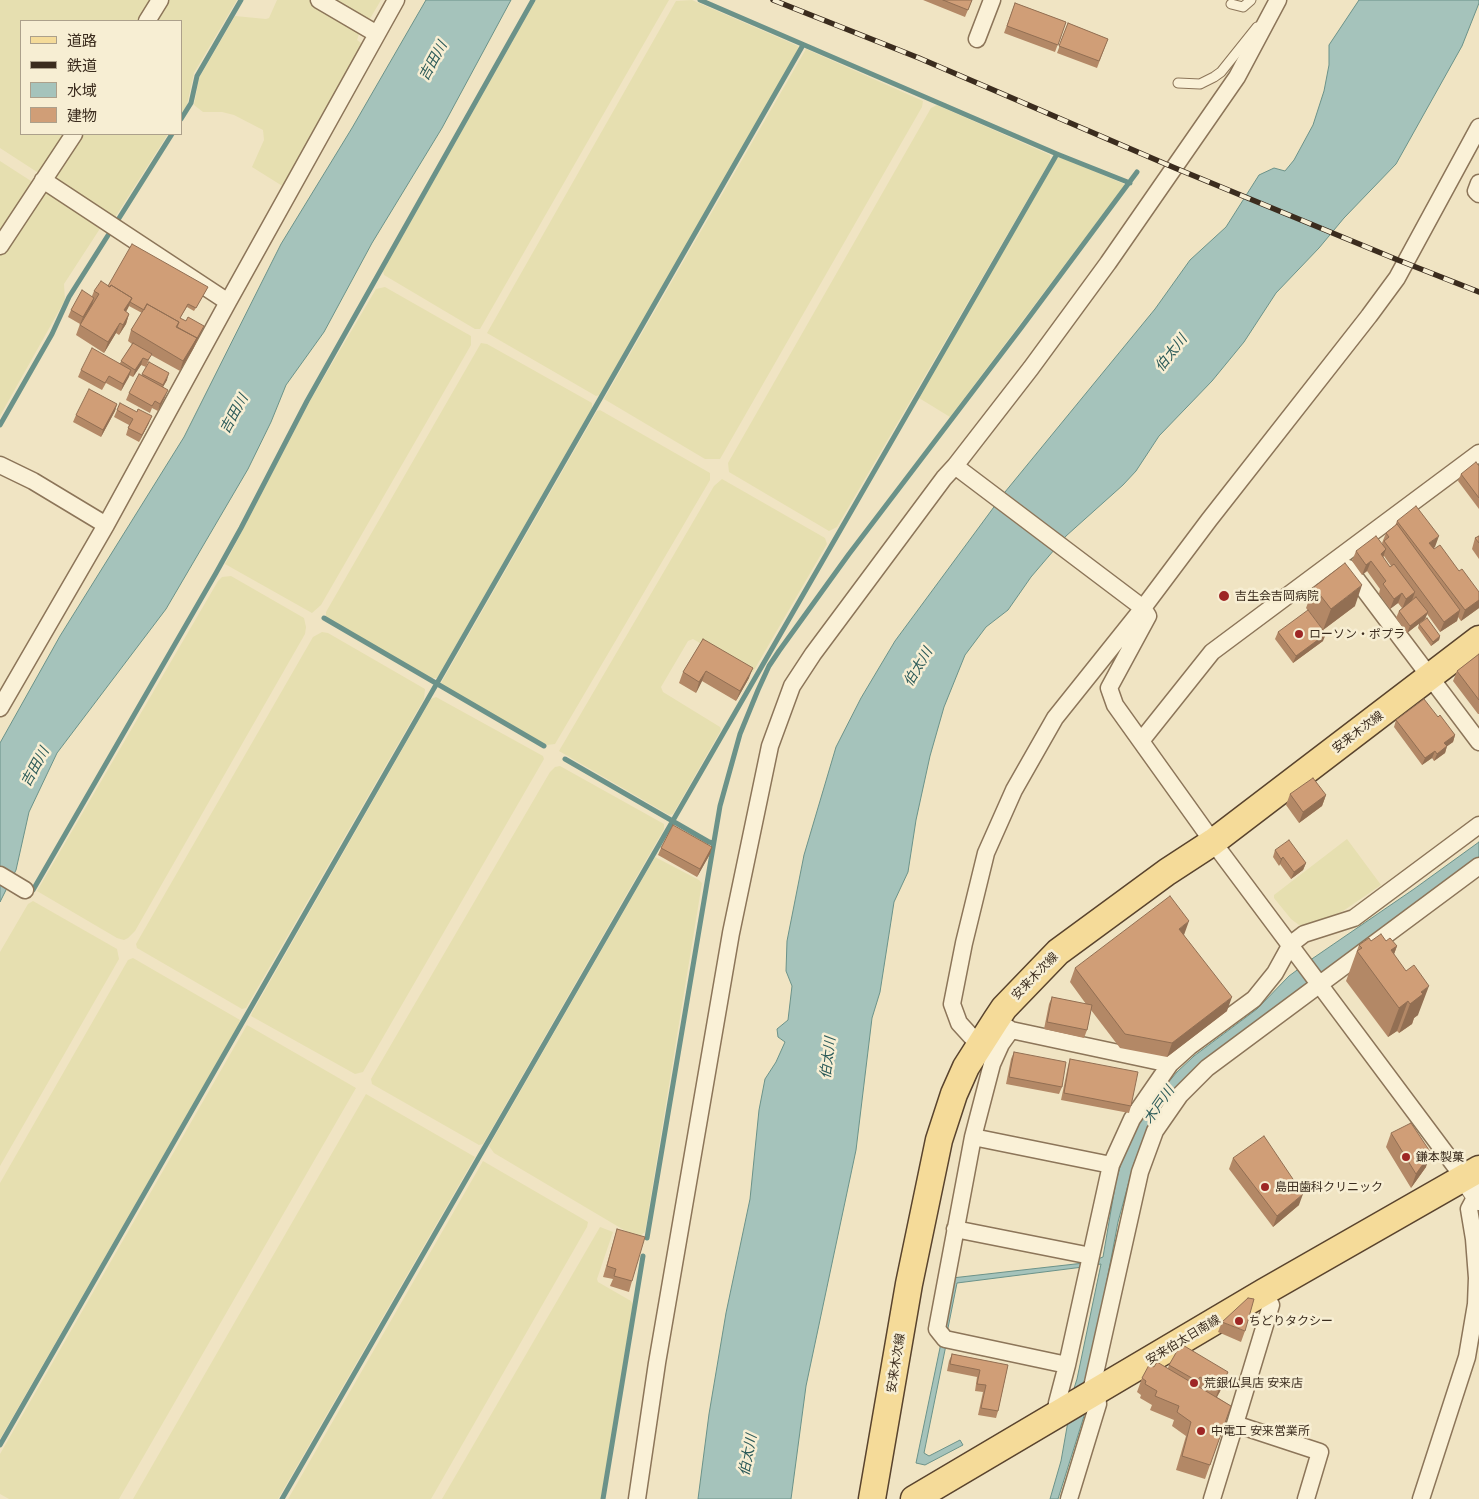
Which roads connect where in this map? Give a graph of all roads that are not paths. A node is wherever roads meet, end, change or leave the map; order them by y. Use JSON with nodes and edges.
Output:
{"nodes":[{"id":1,"x":160,"y":0,"type":"edge"},
{"id":2,"x":319,"y":0,"type":"edge"},
{"id":3,"x":396,"y":0,"type":"edge"},
{"id":4,"x":992,"y":0,"type":"edge"},
{"id":5,"x":1250,"y":0,"type":"edge"},
{"id":6,"x":1277,"y":0,"type":"edge"},
{"id":7,"x":1231,"y":4,"type":"dead end"},
{"id":8,"x":148,"y":20,"type":"edge"},
{"id":9,"x":377,"y":34,"type":"junction"},
{"id":10,"x":977,"y":39,"type":"dead end"},
{"id":11,"x":1178,"y":83,"type":"dead end"},
{"id":12,"x":1479,"y":127,"type":"edge"},
{"id":13,"x":73,"y":135,"type":"edge"},
{"id":14,"x":44,"y":180,"type":"junction"},
{"id":15,"x":1479,"y":183,"type":"edge"},
{"id":16,"x":1479,"y":194,"type":"edge"},
{"id":17,"x":0,"y":246,"type":"edge"},
{"id":18,"x":228,"y":302,"type":"junction"},
{"id":19,"x":1479,"y":452,"type":"edge"},
{"id":20,"x":0,"y":465,"type":"edge"},
{"id":21,"x":959,"y":469,"type":"junction"},
{"id":22,"x":106,"y":525,"type":"junction"},
{"id":23,"x":1339,"y":556,"type":"junction"},
{"id":24,"x":1139,"y":605,"type":"junction"},
{"id":25,"x":1479,"y":639,"type":"edge"},
{"id":26,"x":1430,"y":676,"type":"junction"},
{"id":27,"x":0,"y":708,"type":"edge"},
{"id":28,"x":1141,"y":741,"type":"junction"},
{"id":29,"x":1479,"y":742,"type":"edge"},
{"id":30,"x":1479,"y":825,"type":"edge"},
{"id":31,"x":1213,"y":842,"type":"junction"},
{"id":32,"x":1479,"y":866,"type":"edge"},
{"id":33,"x":0,"y":876,"type":"edge"},
{"id":34,"x":22,"y":888,"type":"dead end"},
{"id":35,"x":1291,"y":944,"type":"junction"},
{"id":36,"x":1317,"y":981,"type":"junction"},
{"id":37,"x":1003,"y":1025,"type":"junction"},
{"id":38,"x":979,"y":1045,"type":"junction"},
{"id":39,"x":1170,"y":1064,"type":"junction"},
{"id":40,"x":973,"y":1137,"type":"junction"},
{"id":41,"x":1111,"y":1165,"type":"junction"},
{"id":42,"x":1475,"y":1185,"type":"edge"},
{"id":43,"x":955,"y":1229,"type":"junction"},
{"id":44,"x":1091,"y":1256,"type":"junction"},
{"id":45,"x":1264,"y":1292,"type":"junction"},
{"id":46,"x":1067,"y":1365,"type":"junction"},
{"id":47,"x":1091,"y":1395,"type":"junction"},
{"id":48,"x":1060,"y":1412,"type":"junction"},
{"id":49,"x":1235,"y":1424,"type":"junction"},
{"id":50,"x":637,"y":1499,"type":"edge"},
{"id":51,"x":872,"y":1499,"type":"edge"},
{"id":52,"x":914,"y":1499,"type":"edge"},
{"id":53,"x":1069,"y":1499,"type":"edge"},
{"id":54,"x":1212,"y":1499,"type":"edge"},
{"id":55,"x":1306,"y":1499,"type":"edge"},
{"id":56,"x":1422,"y":1499,"type":"edge"}],
"edges":[{"from":1,"to":8,"type":"street"},
{"from":2,"to":9,"type":"street"},
{"from":3,"to":9,"type":"street"},
{"from":4,"to":10,"type":"street"},
{"from":5,"to":7,"type":"lane"},
{"from":6,"to":11,"type":"lane"},
{"from":6,"to":21,"type":"street"},
{"from":9,"to":18,"type":"street"},
{"from":12,"to":24,"type":"street"},
{"from":13,"to":14,"type":"street"},
{"from":14,"to":17,"type":"street"},
{"from":14,"to":18,"type":"street"},
{"from":15,"to":16,"type":"street"},
{"from":18,"to":22,"type":"street"},
{"from":19,"to":23,"type":"street"},
{"from":20,"to":22,"type":"street"},
{"from":21,"to":24,"type":"street"},
{"from":21,"to":50,"type":"street"},
{"from":22,"to":27,"type":"street"},
{"from":23,"to":26,"type":"street"},
{"from":23,"to":28,"type":"street"},
{"from":24,"to":28,"type":"street"},
{"from":24,"to":38,"type":"street"},
{"from":25,"to":26,"type":"main road","name":"安来木次線"},
{"from":26,"to":29,"type":"street"},
{"from":26,"to":31,"type":"main road","name":"安来木次線"},
{"from":28,"to":31,"type":"street"},
{"from":30,"to":35,"type":"street"},
{"from":31,"to":35,"type":"street"},
{"from":31,"to":37,"type":"main road","name":"安来木次線"},
{"from":32,"to":36,"type":"street"},
{"from":33,"to":34,"type":"street"},
{"from":35,"to":36,"type":"street"},
{"from":35,"to":39,"type":"street"},
{"from":36,"to":42,"type":"street"},
{"from":36,"to":47,"type":"street"},
{"from":37,"to":38,"type":"main road","name":"安来木次線"},
{"from":37,"to":39,"type":"street"},
{"from":37,"to":40,"type":"street"},
{"from":38,"to":51,"type":"main road","name":"安来木次線"},
{"from":39,"to":41,"type":"street"},
{"from":40,"to":41,"type":"street"},
{"from":40,"to":43,"type":"street"},
{"from":41,"to":44,"type":"street"},
{"from":42,"to":45,"type":"main road","name":"安来伯太日南線"},
{"from":42,"to":56,"type":"street"},
{"from":43,"to":44,"type":"street"},
{"from":43,"to":46,"type":"street"},
{"from":44,"to":46,"type":"street"},
{"from":45,"to":47,"type":"main road","name":"安来伯太日南線"},
{"from":45,"to":49,"type":"street"},
{"from":46,"to":48,"type":"street"},
{"from":47,"to":48,"type":"main road","name":"安来伯太日南線"},
{"from":47,"to":53,"type":"street"},
{"from":48,"to":52,"type":"main road","name":"安来伯太日南線"},
{"from":49,"to":54,"type":"street"},
{"from":49,"to":55,"type":"street"}]}
